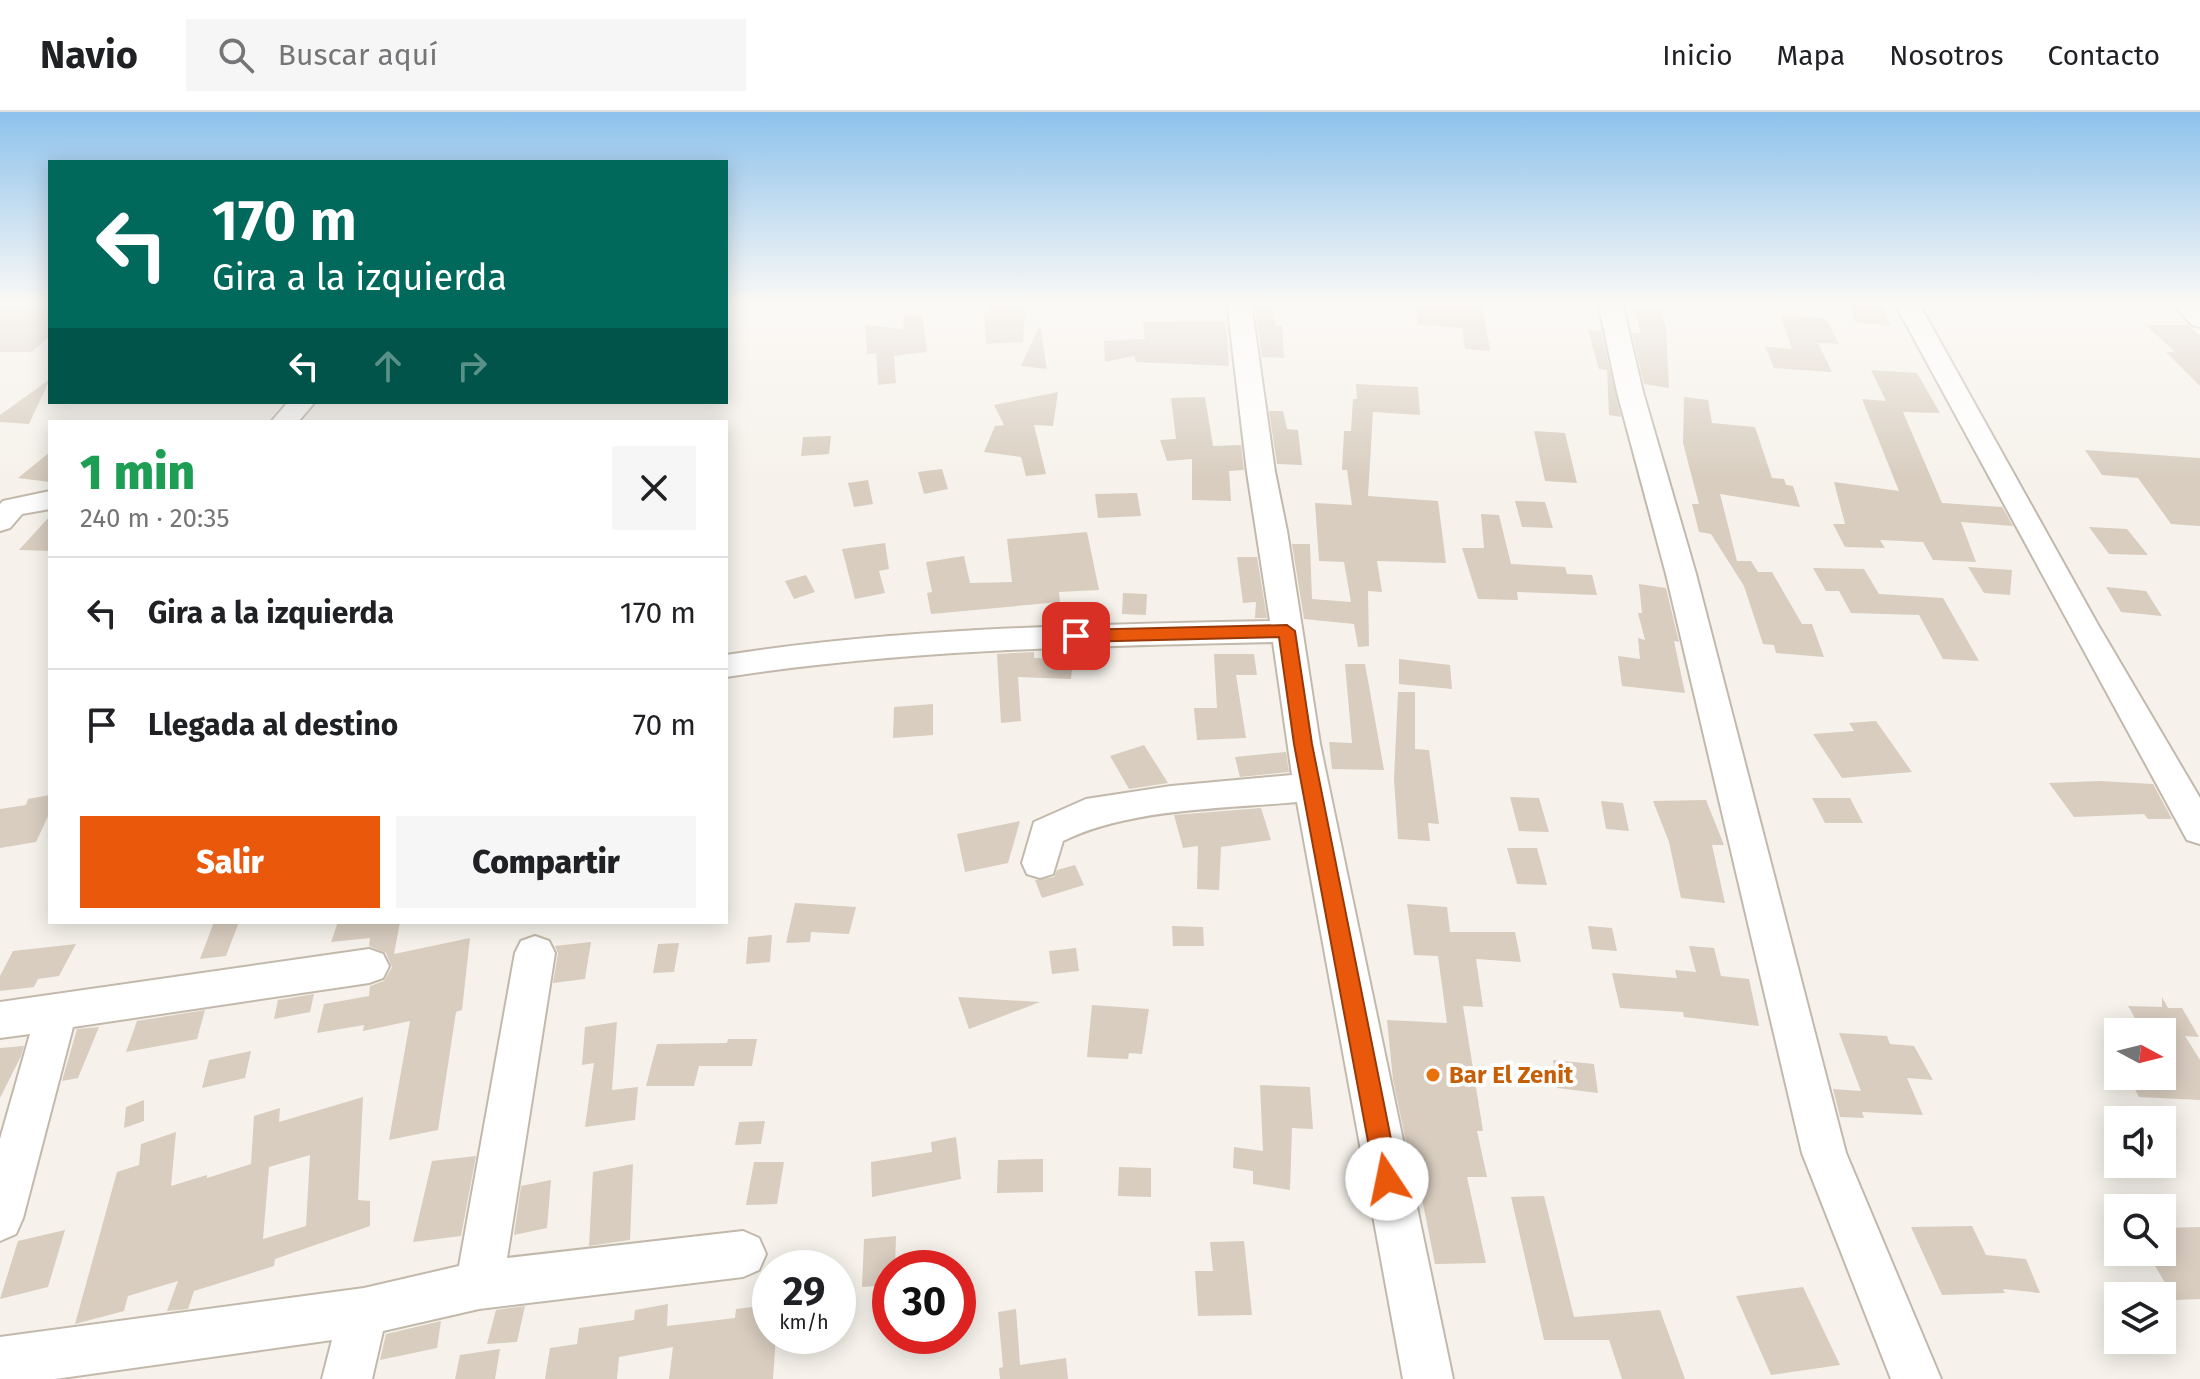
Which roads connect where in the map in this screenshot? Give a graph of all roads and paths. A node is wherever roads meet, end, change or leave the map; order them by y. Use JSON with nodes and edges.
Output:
{"nodes":[{"id":1,"x":1247,"y":361,"type":"edge"},
{"id":2,"x":1623,"y":361,"type":"edge"},
{"id":3,"x":1938,"y":361,"type":"edge"},
{"id":4,"x":300,"y":404,"type":"edge"},
{"id":5,"x":286,"y":420,"type":"edge"},
{"id":6,"x":48,"y":500,"type":"edge"},
{"id":7,"x":0,"y":522,"type":"edge"},
{"id":8,"x":1287,"y":631,"type":"junction"},
{"id":9,"x":728,"y":666,"type":"edge"},
{"id":10,"x":1311,"y":787,"type":"junction"},
{"id":11,"x":2200,"y":830,"type":"edge"},
{"id":12,"x":1040,"y":863,"type":"dead end"},
{"id":13,"x":535,"y":953,"type":"dead end"},
{"id":14,"x":369,"y":966,"type":"dead end"},
{"id":15,"x":57,"y":1012,"type":"junction"},
{"id":16,"x":0,"y":1020,"type":"edge"},
{"id":17,"x":0,"y":1218,"type":"edge"},
{"id":18,"x":743,"y":1254,"type":"dead end"},
{"id":19,"x":479,"y":1285,"type":"junction"},
{"id":20,"x":364,"y":1312,"type":"junction"},
{"id":21,"x":0,"y":1362,"type":"edge"},
{"id":22,"x":347,"y":1379,"type":"edge"},
{"id":23,"x":1428,"y":1379,"type":"edge"},
{"id":24,"x":1916,"y":1379,"type":"edge"}],
"edges":[{"from":1,"to":8,"type":"street"},
{"from":2,"to":24,"type":"street"},
{"from":3,"to":11,"type":"street"},
{"from":4,"to":5,"type":"street"},
{"from":6,"to":7,"type":"street"},
{"from":8,"to":9,"type":"street"},
{"from":8,"to":10,"type":"street"},
{"from":10,"to":12,"type":"street"},
{"from":10,"to":23,"type":"street"},
{"from":13,"to":19,"type":"street"},
{"from":14,"to":15,"type":"street"},
{"from":15,"to":16,"type":"street"},
{"from":15,"to":17,"type":"street"},
{"from":18,"to":19,"type":"street"},
{"from":19,"to":20,"type":"street"},
{"from":20,"to":21,"type":"street"},
{"from":20,"to":22,"type":"street"}]}
